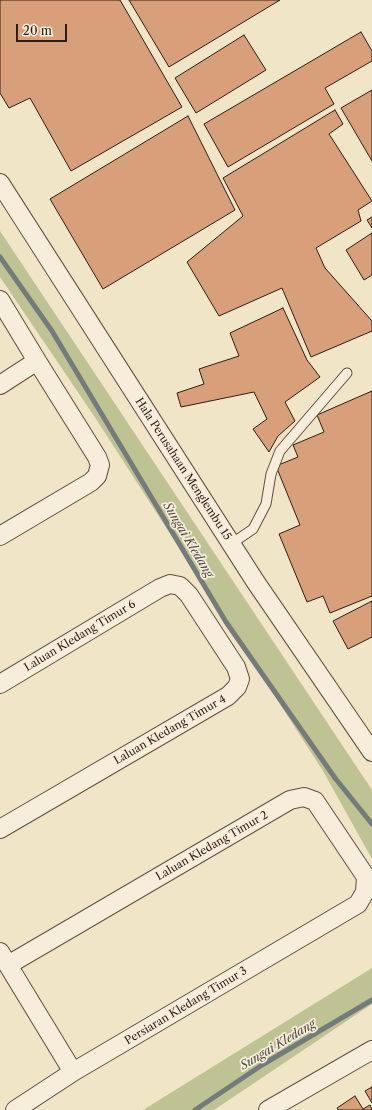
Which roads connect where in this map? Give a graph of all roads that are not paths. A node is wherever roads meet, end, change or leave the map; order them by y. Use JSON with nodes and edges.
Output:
{"nodes":[{"id":1,"x":0,"y":183,"type":"edge"},
{"id":2,"x":0,"y":300,"type":"edge"},
{"id":3,"x":38,"y":361,"type":"junction"},
{"id":4,"x":347,"y":373,"type":"dead end"},
{"id":5,"x":0,"y":385,"type":"edge"},
{"id":6,"x":0,"y":536,"type":"edge"},
{"id":7,"x":231,"y":544,"type":"junction"},
{"id":8,"x":160,"y":588,"type":"joint"},
{"id":9,"x":0,"y":684,"type":"edge"},
{"id":10,"x":372,"y":752,"type":"edge"},
{"id":11,"x":0,"y":829,"type":"edge"},
{"id":12,"x":358,"y":904,"type":"joint"},
{"id":13,"x":4,"y":958,"type":"edge"},
{"id":14,"x":372,"y":1050,"type":"edge"},
{"id":15,"x":73,"y":1072,"type":"junction"},
{"id":16,"x":15,"y":1110,"type":"edge"},
{"id":17,"x":268,"y":1110,"type":"edge"}],
"edges":[{"from":1,"to":7,"type":"street","name":"Hala Perusahaan Menglembu 15"},
{"from":2,"to":3,"type":"street"},
{"from":3,"to":5,"type":"street"},
{"from":3,"to":6,"type":"street"},
{"from":4,"to":7,"type":"lane"},
{"from":7,"to":10,"type":"street","name":"Hala Perusahaan Menglembu 15"},
{"from":8,"to":9,"type":"street","name":"Laluan Kledang Timur 6"},
{"from":8,"to":11,"type":"street","name":"Laluan Kledang Timur 4"},
{"from":12,"to":13,"type":"street","name":"Laluan Kledang Timur 2"},
{"from":12,"to":15,"type":"street","name":"Persiaran Kledang Timur 3"},
{"from":13,"to":15,"type":"street"},
{"from":14,"to":17,"type":"street"},
{"from":15,"to":16,"type":"street","name":"Persiaran Kledang Timur 3"}]}
